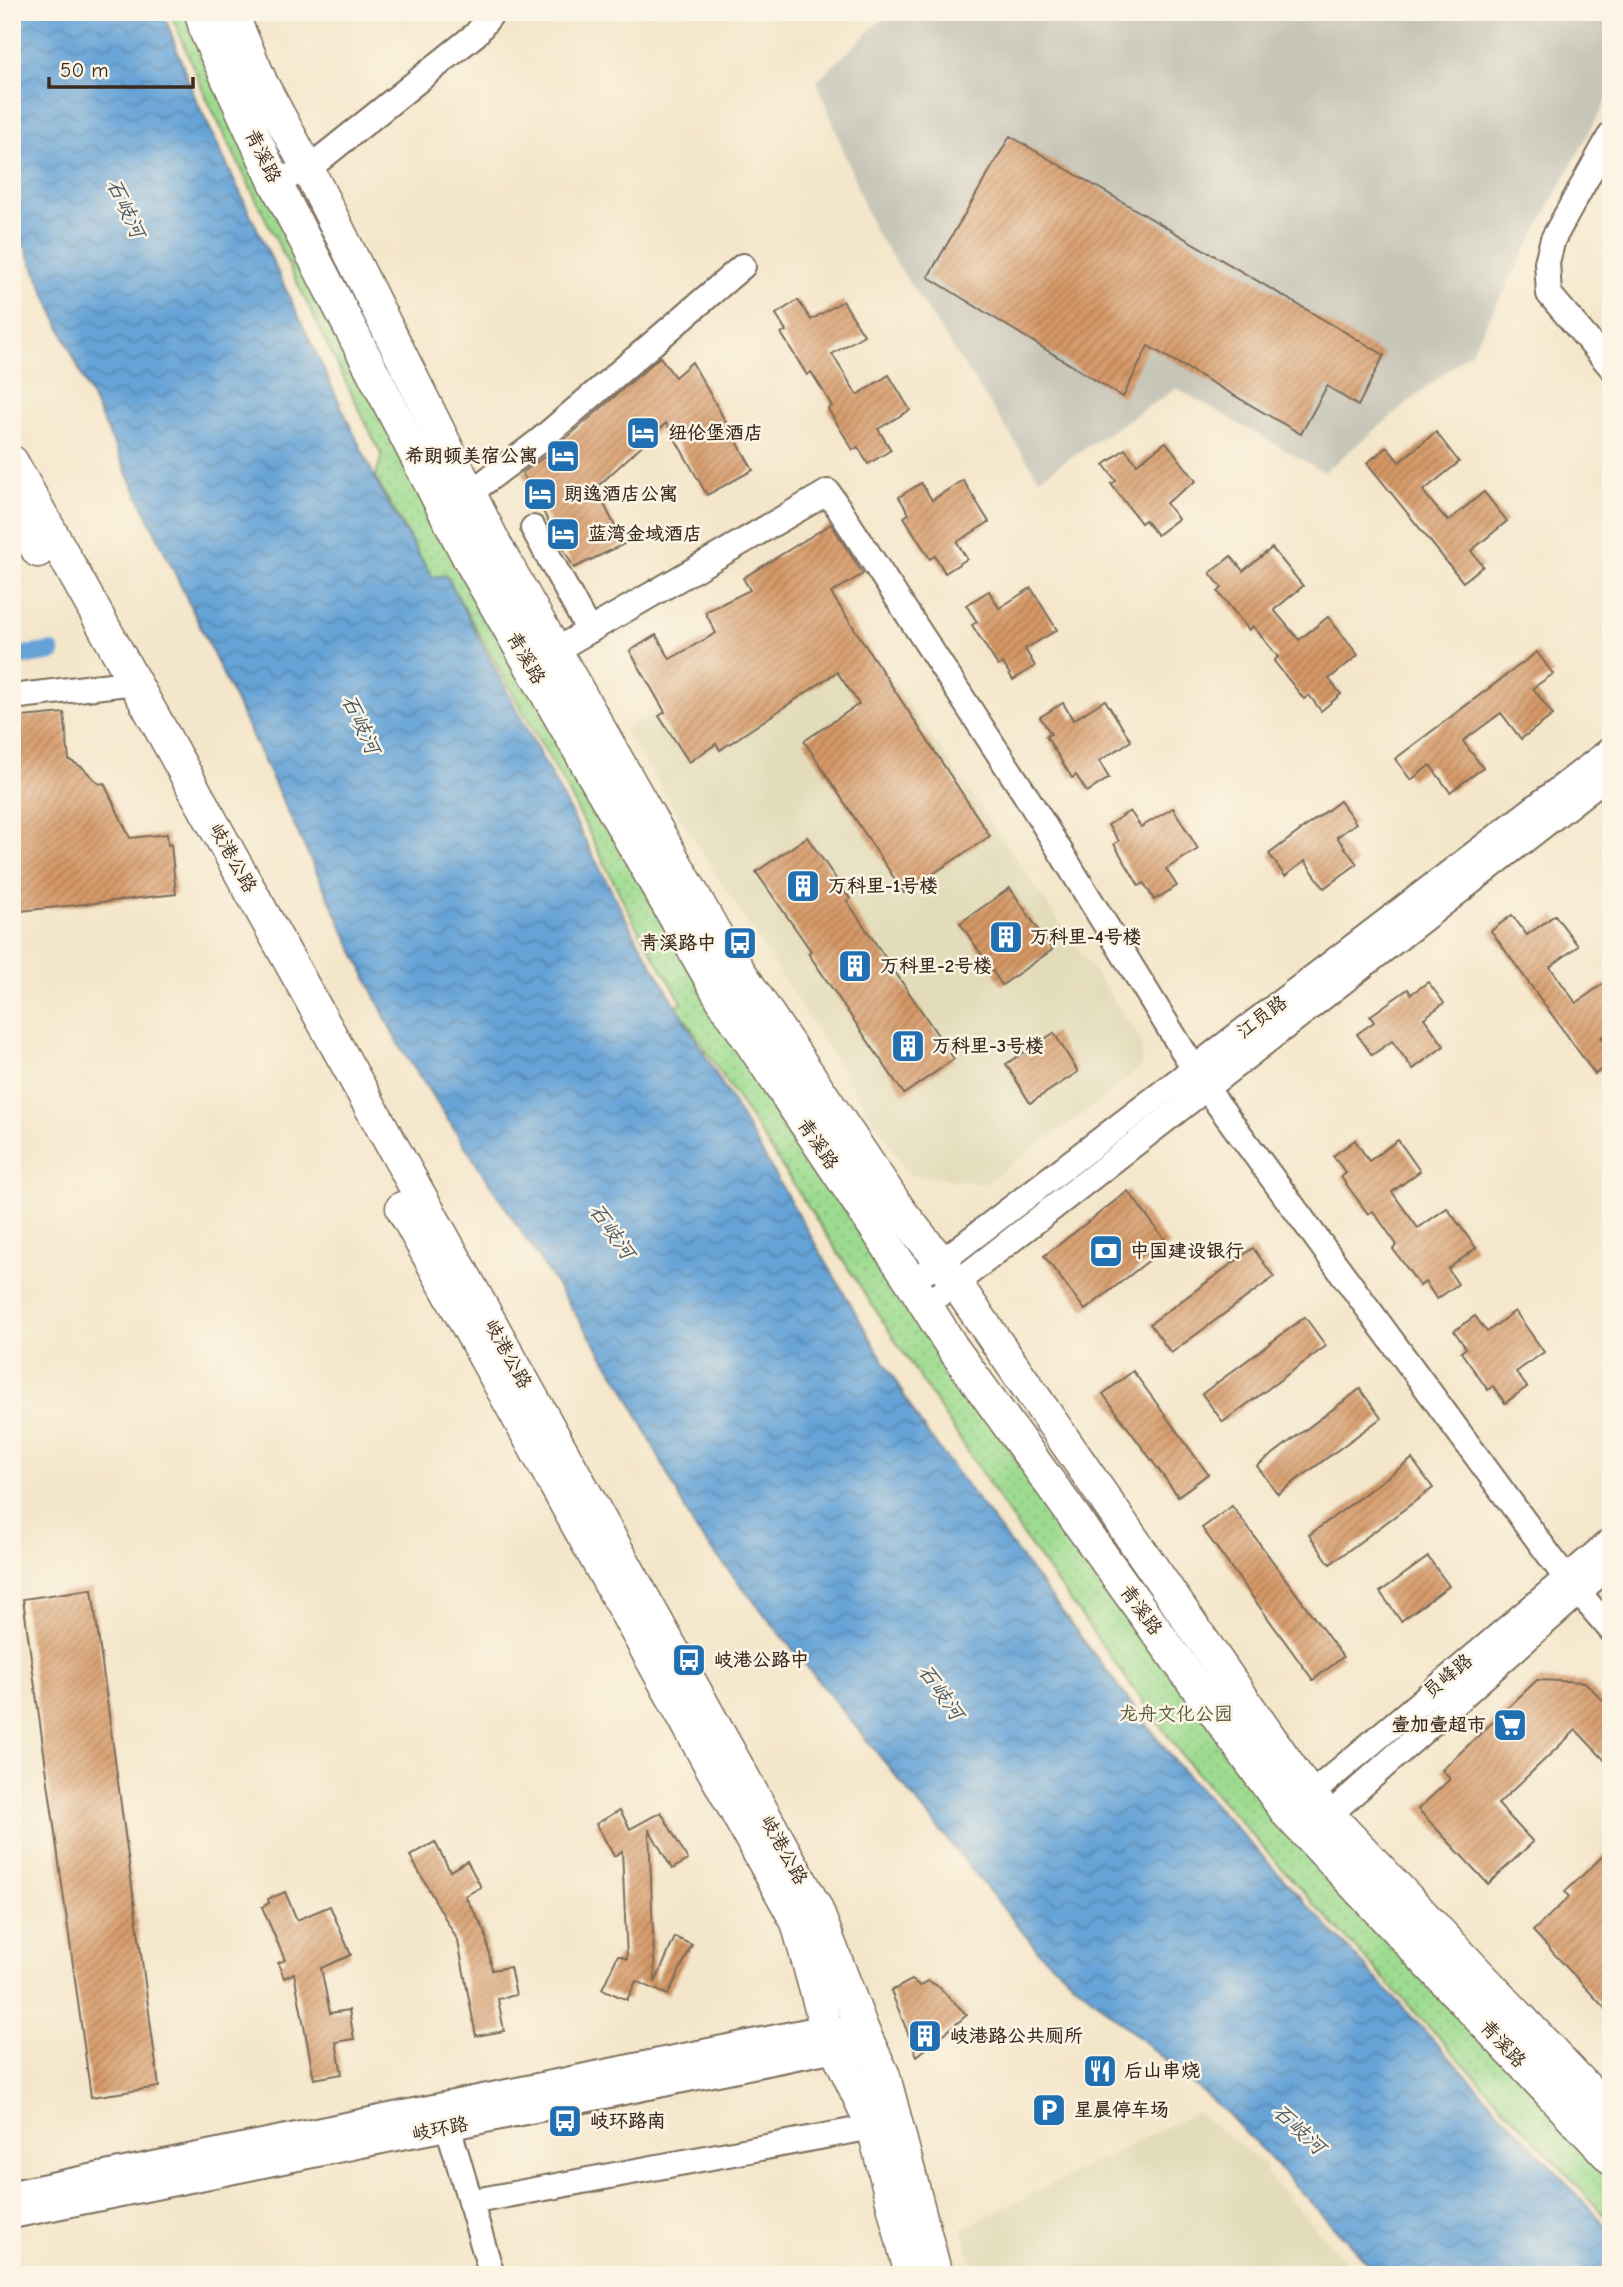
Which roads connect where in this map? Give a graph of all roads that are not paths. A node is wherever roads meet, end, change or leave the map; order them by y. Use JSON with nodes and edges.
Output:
{"nodes":[{"id":1,"x":201,"y":12,"type":"edge"},
{"id":2,"x":231,"y":12,"type":"edge"},
{"id":3,"x":493,"y":12,"type":"edge"},
{"id":4,"x":1611,"y":134,"type":"edge"},
{"id":5,"x":308,"y":169,"type":"junction"},
{"id":6,"x":275,"y":182,"type":"junction"},
{"id":7,"x":743,"y":266,"type":"dead end"},
{"id":8,"x":1611,"y":367,"type":"edge"},
{"id":9,"x":12,"y":462,"type":"edge"},
{"id":10,"x":458,"y":503,"type":"junction"},
{"id":11,"x":12,"y":507,"type":"edge"},
{"id":12,"x":533,"y":528,"type":"dead end"},
{"id":13,"x":589,"y":631,"type":"junction"},
{"id":14,"x":556,"y":650,"type":"junction"},
{"id":15,"x":125,"y":683,"type":"junction"},
{"id":16,"x":12,"y":697,"type":"edge"},
{"id":17,"x":1611,"y":749,"type":"edge"},
{"id":18,"x":1611,"y":774,"type":"edge"},
{"id":19,"x":1200,"y":1078,"type":"junction"},
{"id":20,"x":948,"y":1273,"type":"junction"},
{"id":21,"x":918,"y":1293,"type":"junction"},
{"id":22,"x":1611,"y":1540,"type":"edge"},
{"id":23,"x":1611,"y":1564,"type":"edge"},
{"id":24,"x":1572,"y":1586,"type":"junction"},
{"id":25,"x":1611,"y":1630,"type":"edge"},
{"id":26,"x":1307,"y":1814,"type":"junction"},
{"id":27,"x":863,"y":2031,"type":"junction"},
{"id":28,"x":831,"y":2038,"type":"junction"},
{"id":29,"x":1611,"y":2114,"type":"edge"},
{"id":30,"x":445,"y":2116,"type":"junction"},
{"id":31,"x":873,"y":2127,"type":"junction"},
{"id":32,"x":1611,"y":2158,"type":"edge"},
{"id":33,"x":12,"y":2193,"type":"edge"},
{"id":34,"x":470,"y":2202,"type":"junction"},
{"id":35,"x":12,"y":2216,"type":"edge"},
{"id":36,"x":492,"y":2275,"type":"edge"},
{"id":37,"x":911,"y":2275,"type":"edge"},
{"id":38,"x":936,"y":2275,"type":"edge"}],
"edges":[{"from":1,"to":6,"type":"main road","name":"青溪路"},
{"from":2,"to":5,"type":"main road","name":"青溪路"},
{"from":3,"to":5,"type":"street"},
{"from":4,"to":8,"type":"street"},
{"from":5,"to":6,"type":"street"},
{"from":5,"to":10,"type":"main road","name":"青溪路"},
{"from":6,"to":10,"type":"main road","name":"青溪路"},
{"from":7,"to":10,"type":"street"},
{"from":9,"to":15,"type":"main road","name":"岐港公路"},
{"from":10,"to":14,"type":"main road","name":"青溪路"},
{"from":10,"to":21,"type":"main road","name":"青溪路"},
{"from":11,"to":15,"type":"main road","name":"岐港公路"},
{"from":12,"to":13,"type":"street"},
{"from":13,"to":14,"type":"street"},
{"from":13,"to":19,"type":"street"},
{"from":14,"to":20,"type":"main road","name":"青溪路"},
{"from":15,"to":16,"type":"street"},
{"from":15,"to":27,"type":"main road","name":"岐港公路"},
{"from":15,"to":28,"type":"main road","name":"岐港公路"},
{"from":17,"to":19,"type":"street","name":"江员路"},
{"from":18,"to":19,"type":"street","name":"江员路"},
{"from":19,"to":20,"type":"street","name":"江员路"},
{"from":19,"to":24,"type":"street"},
{"from":20,"to":21,"type":"street","name":"江员路"},
{"from":20,"to":26,"type":"main road","name":"青溪路"},
{"from":21,"to":26,"type":"main road","name":"青溪路"},
{"from":22,"to":24,"type":"street","name":"员峰路"},
{"from":23,"to":24,"type":"street","name":"员峰路"},
{"from":24,"to":25,"type":"street"},
{"from":24,"to":26,"type":"street","name":"员峰路"},
{"from":26,"to":29,"type":"main road","name":"青溪路"},
{"from":26,"to":32,"type":"main road","name":"青溪路"},
{"from":27,"to":28,"type":"street","name":"岐环路"},
{"from":27,"to":38,"type":"main road","name":"岐港公路"},
{"from":28,"to":30,"type":"street","name":"岐环路"},
{"from":28,"to":31,"type":"main road","name":"岐港公路"},
{"from":30,"to":33,"type":"street","name":"岐环路"},
{"from":30,"to":34,"type":"street"},
{"from":30,"to":35,"type":"street","name":"岐环路"},
{"from":31,"to":34,"type":"street"},
{"from":31,"to":37,"type":"main road","name":"岐港公路"},
{"from":34,"to":36,"type":"street"}]}
